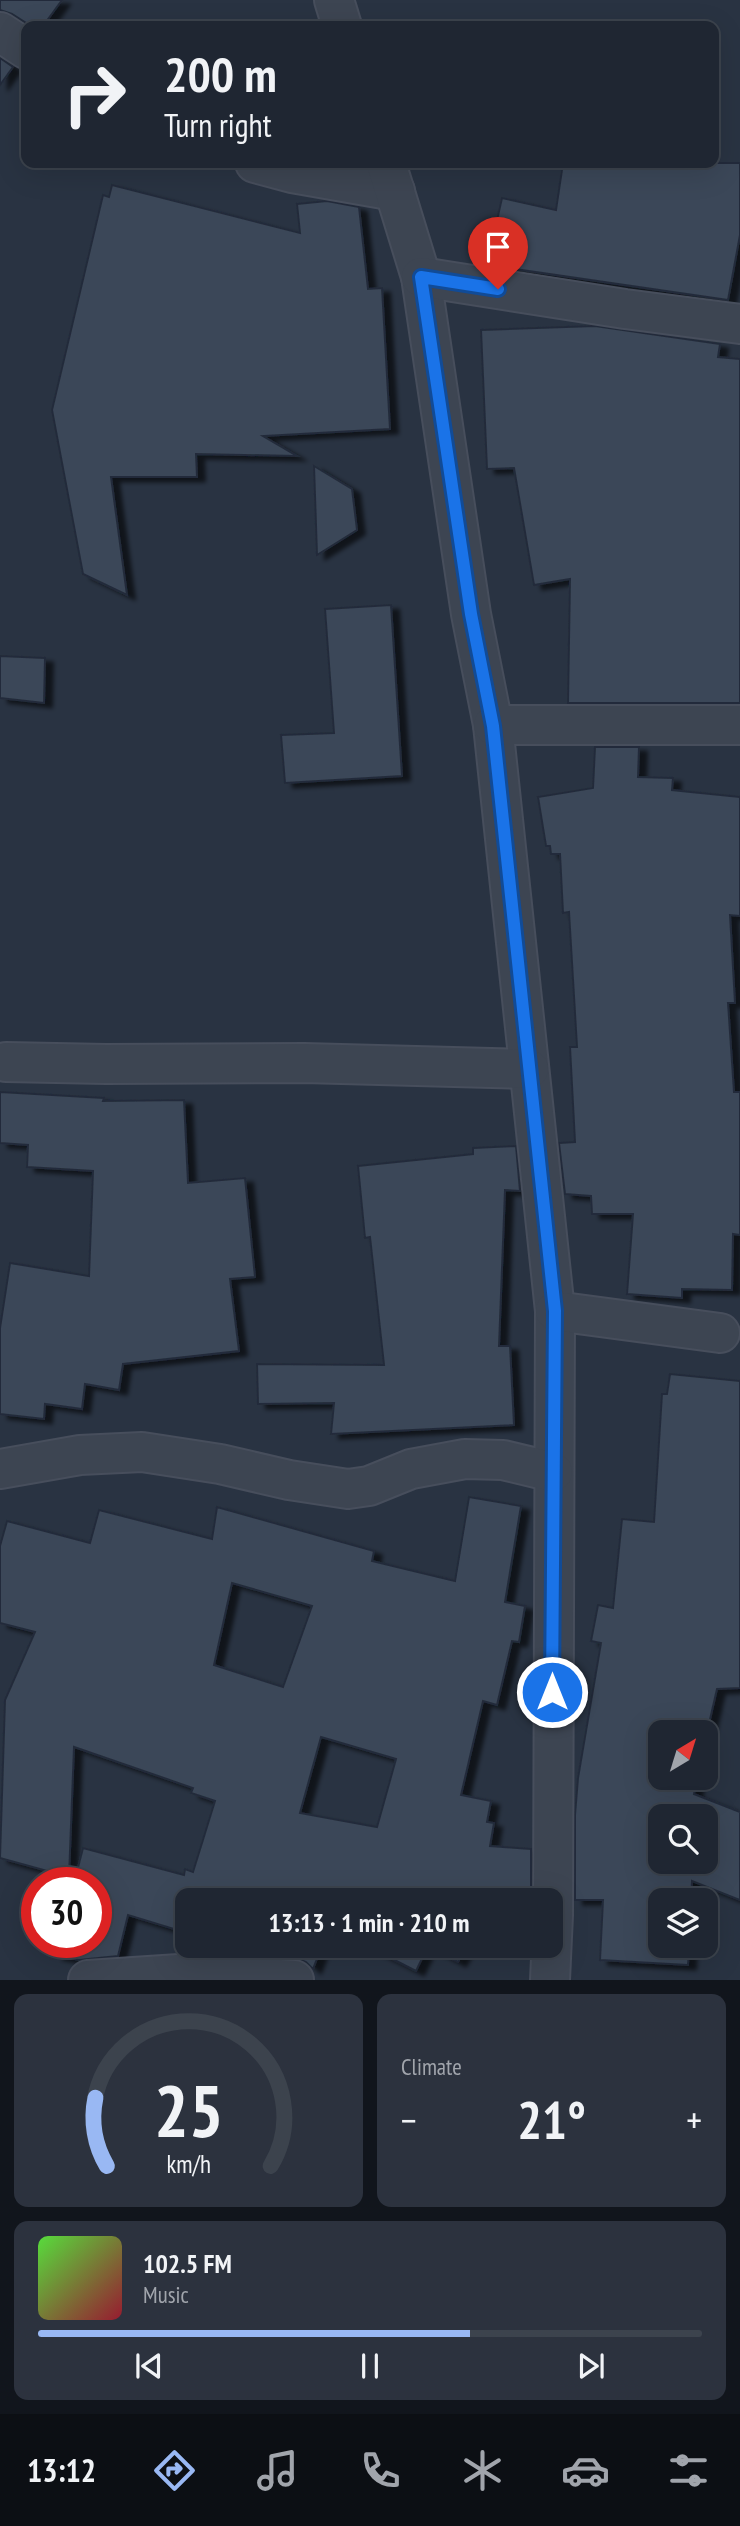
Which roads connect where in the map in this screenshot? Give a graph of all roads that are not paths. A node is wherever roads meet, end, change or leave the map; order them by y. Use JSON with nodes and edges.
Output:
{"nodes":[{"id":1,"x":334,"y":0,"type":"edge"},
{"id":2,"x":340,"y":21,"type":"edge"},
{"id":3,"x":0,"y":32,"type":"edge"},
{"id":4,"x":21,"y":47,"type":"edge"},
{"id":5,"x":274,"y":168,"type":"edge"},
{"id":6,"x":391,"y":177,"type":"edge"},
{"id":7,"x":421,"y":277,"type":"junction"},
{"id":8,"x":740,"y":324,"type":"edge"},
{"id":9,"x":740,"y":725,"type":"edge"},
{"id":10,"x":493,"y":726,"type":"junction"},
{"id":11,"x":6,"y":1062,"type":"dead end"},
{"id":12,"x":529,"y":1069,"type":"junction"},
{"id":13,"x":555,"y":1311,"type":"junction"},
{"id":14,"x":720,"y":1333,"type":"dead end"},
{"id":15,"x":0,"y":1469,"type":"edge"},
{"id":16,"x":553,"y":1472,"type":"junction"},
{"id":17,"x":88,"y":1980,"type":"edge"},
{"id":18,"x":294,"y":1980,"type":"edge"},
{"id":19,"x":550,"y":1980,"type":"edge"}],
"edges":[{"from":1,"to":2,"type":"street"},
{"from":3,"to":4,"type":"street"},
{"from":5,"to":6,"type":"street"},
{"from":6,"to":7,"type":"street"},
{"from":7,"to":8,"type":"street"},
{"from":7,"to":10,"type":"street"},
{"from":9,"to":10,"type":"street"},
{"from":10,"to":12,"type":"street"},
{"from":11,"to":12,"type":"street"},
{"from":12,"to":13,"type":"street"},
{"from":13,"to":14,"type":"street"},
{"from":13,"to":16,"type":"street"},
{"from":15,"to":16,"type":"street"},
{"from":16,"to":19,"type":"street"},
{"from":17,"to":18,"type":"street"}]}
